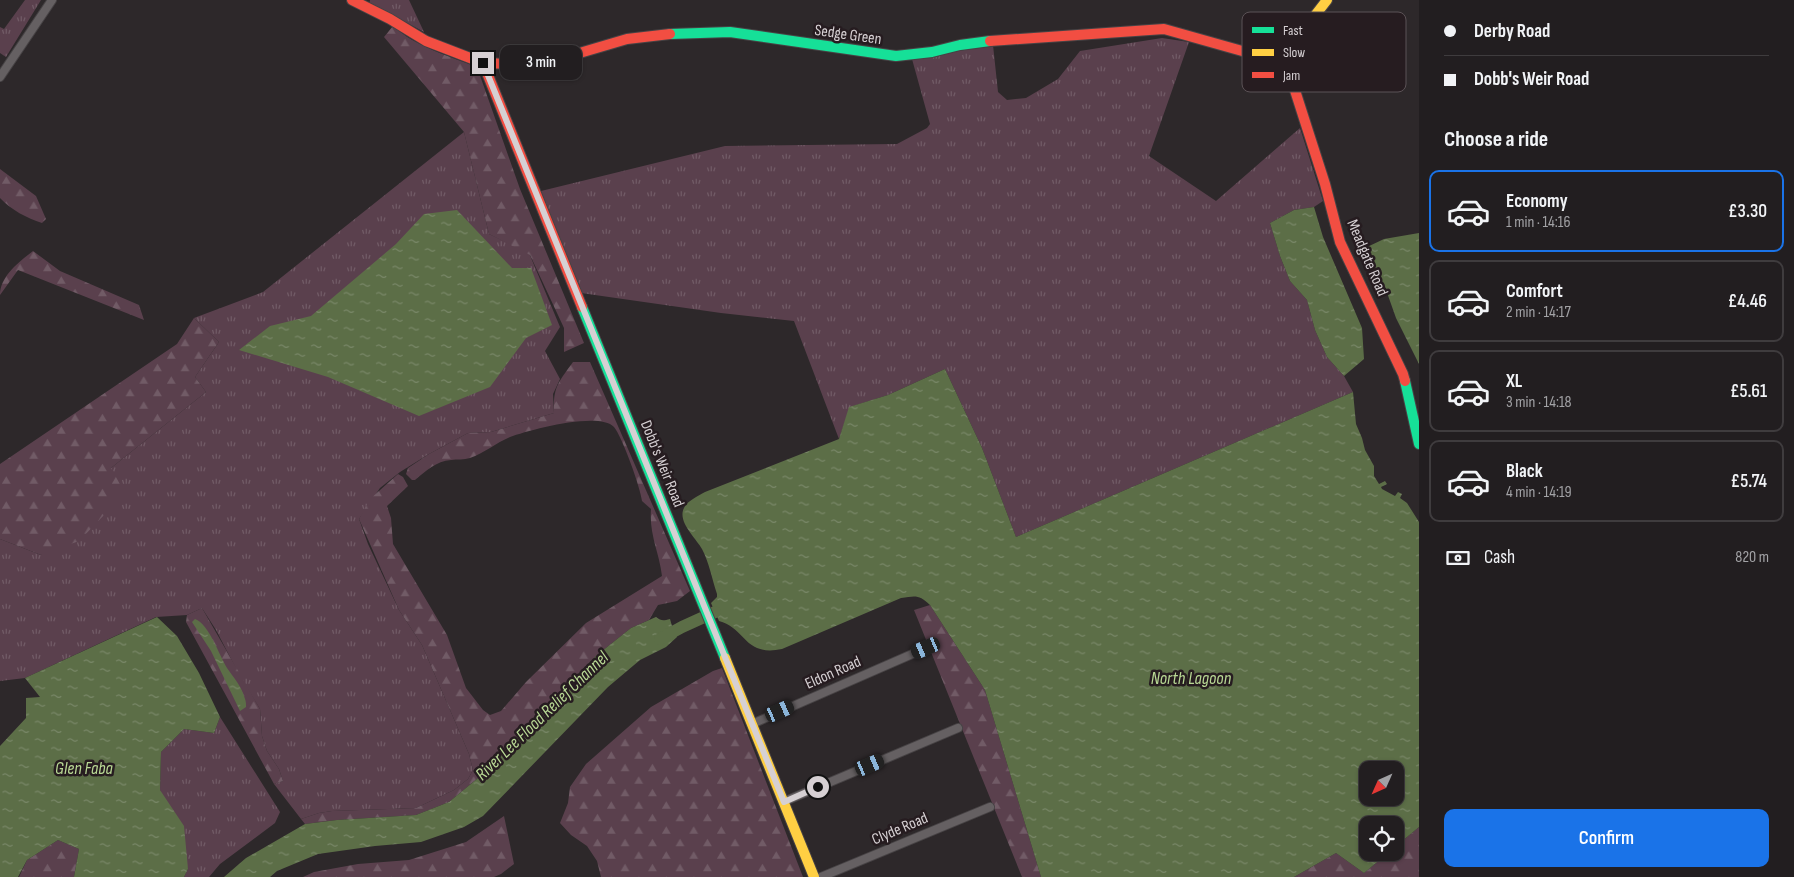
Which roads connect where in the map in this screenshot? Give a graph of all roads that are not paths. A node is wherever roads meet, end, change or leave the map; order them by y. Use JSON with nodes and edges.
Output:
{"nodes":[{"id":1,"x":52,"y":0,"type":"edge"},
{"id":2,"x":352,"y":0,"type":"edge"},
{"id":3,"x":1327,"y":0,"type":"edge"},
{"id":4,"x":1318,"y":12,"type":"edge"},
{"id":5,"x":1242,"y":51,"type":"edge"},
{"id":6,"x":483,"y":63,"type":"junction"},
{"id":7,"x":0,"y":76,"type":"edge"},
{"id":8,"x":1295,"y":92,"type":"edge"},
{"id":9,"x":1419,"y":444,"type":"edge"},
{"id":10,"x":926,"y":648,"type":"dead end"},
{"id":11,"x":752,"y":724,"type":"junction"},
{"id":12,"x":958,"y":728,"type":"dead end"},
{"id":13,"x":784,"y":802,"type":"junction"},
{"id":14,"x":990,"y":807,"type":"dead end"},
{"id":15,"x":814,"y":877,"type":"edge"},
{"id":16,"x":821,"y":877,"type":"edge"}],
"edges":[{"from":1,"to":7,"type":"street"},
{"from":2,"to":6,"type":"street","name":"Sedge Green"},
{"from":3,"to":4,"type":"street"},
{"from":5,"to":6,"type":"street","name":"Sedge Green"},
{"from":6,"to":11,"type":"street","name":"Dobb's Weir Road"},
{"from":8,"to":9,"type":"street","name":"Meadgate Road"},
{"from":10,"to":11,"type":"street","name":"Eldon Road"},
{"from":11,"to":13,"type":"street","name":"Dobb's Weir Road"},
{"from":12,"to":13,"type":"street"},
{"from":13,"to":15,"type":"street","name":"Dobb's Weir Road"},
{"from":14,"to":16,"type":"street","name":"Clyde Road"}]}
